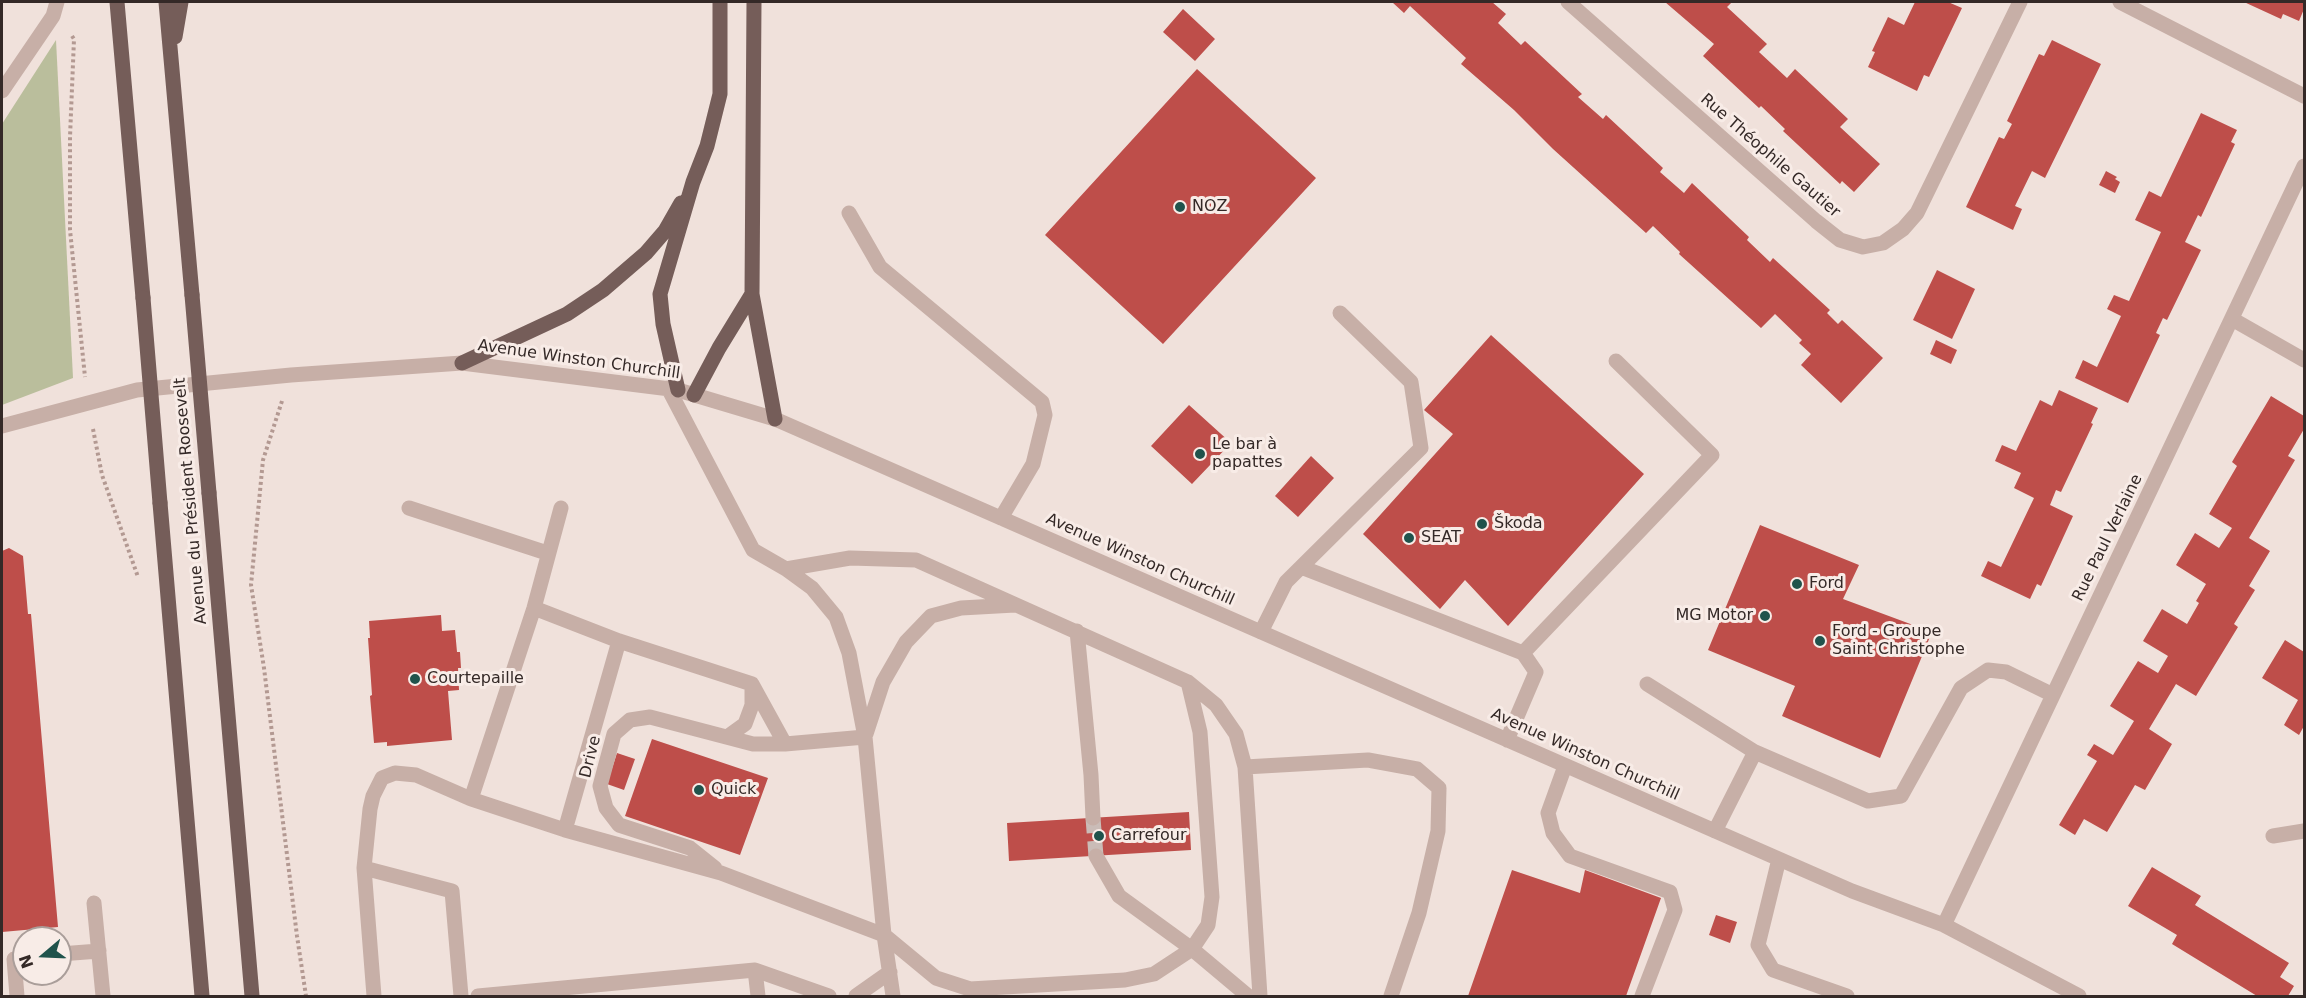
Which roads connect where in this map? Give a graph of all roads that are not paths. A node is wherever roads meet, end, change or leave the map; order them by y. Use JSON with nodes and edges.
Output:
{"nodes":[{"id":1,"x":117,"y":2,"type":"edge"},
{"id":2,"x":166,"y":2,"type":"edge"},
{"id":3,"x":181,"y":2,"type":"edge"},
{"id":4,"x":720,"y":2,"type":"edge"},
{"id":5,"x":754,"y":2,"type":"edge"},
{"id":6,"x":1568,"y":2,"type":"edge"},
{"id":7,"x":2020,"y":2,"type":"edge"},
{"id":8,"x":2120,"y":2,"type":"edge"},
{"id":9,"x":55,"y":9,"type":"edge"},
{"id":10,"x":172,"y":60,"type":"junction"},
{"id":11,"x":2,"y":91,"type":"edge"},
{"id":12,"x":2304,"y":96,"type":"edge"},
{"id":13,"x":2304,"y":166,"type":"edge"},
{"id":14,"x":693,"y":182,"type":"junction"},
{"id":15,"x":849,"y":213,"type":"dead end"},
{"id":16,"x":752,"y":294,"type":"junction"},
{"id":17,"x":1340,"y":313,"type":"dead end"},
{"id":18,"x":2232,"y":319,"type":"junction"},
{"id":19,"x":2304,"y":360,"type":"edge"},
{"id":20,"x":1616,"y":361,"type":"dead end"},
{"id":21,"x":462,"y":363,"type":"junction"},
{"id":22,"x":673,"y":389,"type":"junction"},
{"id":23,"x":694,"y":395,"type":"junction"},
{"id":24,"x":775,"y":419,"type":"junction"},
{"id":25,"x":2,"y":426,"type":"edge"},
{"id":26,"x":410,"y":508,"type":"dead end"},
{"id":27,"x":561,"y":508,"type":"dead end"},
{"id":28,"x":1001,"y":518,"type":"junction"},
{"id":29,"x":547,"y":553,"type":"junction"},
{"id":30,"x":1301,"y":567,"type":"junction"},
{"id":31,"x":786,"y":569,"type":"junction"},
{"id":32,"x":1018,"y":605,"type":"junction"},
{"id":33,"x":534,"y":608,"type":"junction"},
{"id":34,"x":1077,"y":631,"type":"junction"},
{"id":35,"x":1261,"y":632,"type":"junction"},
{"id":36,"x":619,"y":641,"type":"junction"},
{"id":37,"x":1523,"y":653,"type":"junction"},
{"id":38,"x":1188,"y":682,"type":"junction"},
{"id":39,"x":752,"y":684,"type":"junction"},
{"id":40,"x":1647,"y":684,"type":"dead end"},
{"id":41,"x":2052,"y":695,"type":"junction"},
{"id":42,"x":727,"y":737,"type":"junction"},
{"id":43,"x":865,"y":737,"type":"junction"},
{"id":44,"x":1507,"y":740,"type":"junction"},
{"id":45,"x":785,"y":744,"type":"junction"},
{"id":46,"x":1755,"y":752,"type":"junction"},
{"id":47,"x":1565,"y":765,"type":"junction"},
{"id":48,"x":1245,"y":767,"type":"junction"},
{"id":49,"x":471,"y":799,"type":"junction"},
{"id":50,"x":1093,"y":818,"type":"tunnel mouth"},
{"id":51,"x":565,"y":830,"type":"junction"},
{"id":52,"x":1714,"y":831,"type":"junction"},
{"id":53,"x":2304,"y":831,"type":"edge"},
{"id":54,"x":2273,"y":836,"type":"dead end"},
{"id":55,"x":1096,"y":856,"type":"tunnel mouth"},
{"id":56,"x":1779,"y":859,"type":"junction"},
{"id":57,"x":364,"y":868,"type":"junction"},
{"id":58,"x":721,"y":873,"type":"junction"},
{"id":59,"x":94,"y":903,"type":"dead end"},
{"id":60,"x":1944,"y":925,"type":"junction"},
{"id":61,"x":884,"y":935,"type":"junction"},
{"id":62,"x":1192,"y":949,"type":"junction"},
{"id":63,"x":99,"y":951,"type":"junction"},
{"id":64,"x":72,"y":953,"type":"edge"},
{"id":65,"x":249,"y":967,"type":"junction"},
{"id":66,"x":755,"y":970,"type":"junction"},
{"id":67,"x":890,"y":972,"type":"junction"},
{"id":68,"x":103,"y":996,"type":"edge"},
{"id":69,"x":202,"y":996,"type":"edge"},
{"id":70,"x":252,"y":996,"type":"edge"},
{"id":71,"x":258,"y":996,"type":"edge"},
{"id":72,"x":374,"y":996,"type":"edge"},
{"id":73,"x":461,"y":996,"type":"edge"},
{"id":74,"x":478,"y":996,"type":"edge"},
{"id":75,"x":758,"y":996,"type":"edge"},
{"id":76,"x":829,"y":996,"type":"edge"},
{"id":77,"x":856,"y":996,"type":"edge"},
{"id":78,"x":893,"y":996,"type":"edge"},
{"id":79,"x":1248,"y":996,"type":"edge"},
{"id":80,"x":1260,"y":996,"type":"edge"},
{"id":81,"x":1391,"y":996,"type":"edge"},
{"id":82,"x":1642,"y":996,"type":"edge"},
{"id":83,"x":1847,"y":996,"type":"edge"},
{"id":84,"x":2079,"y":996,"type":"edge"}],
"edges":[{"from":1,"to":69,"type":"main road","name":"Avenue du Président Roosevelt","bridge":true},
{"from":2,"to":10,"type":"main road","name":"Avenue du Président Roosevelt"},
{"from":3,"to":10,"type":"main road"},
{"from":4,"to":14,"type":"main road"},
{"from":5,"to":16,"type":"main road"},
{"from":6,"to":7,"type":"street","name":"Rue Théophile Gautier"},
{"from":8,"to":12,"type":"street"},
{"from":9,"to":11,"type":"street"},
{"from":10,"to":65,"type":"main road","name":"Avenue du Président Roosevelt","bridge":true},
{"from":13,"to":18,"type":"street","name":"Rue Paul Verlaine"},
{"from":14,"to":21,"type":"main road"},
{"from":14,"to":22,"type":"main road"},
{"from":15,"to":28,"type":"street"},
{"from":16,"to":23,"type":"main road"},
{"from":16,"to":24,"type":"main road"},
{"from":17,"to":30,"type":"street"},
{"from":18,"to":19,"type":"street"},
{"from":18,"to":41,"type":"street","name":"Rue Paul Verlaine"},
{"from":20,"to":37,"type":"street"},
{"from":21,"to":22,"type":"street","name":"Avenue Winston Churchill"},
{"from":21,"to":25,"type":"street","name":"Avenue Winston Churchill"},
{"from":22,"to":23,"type":"street","name":"Avenue Winston Churchill"},
{"from":22,"to":31,"type":"street"},
{"from":23,"to":24,"type":"street","name":"Avenue Winston Churchill"},
{"from":24,"to":28,"type":"street","name":"Avenue Winston Churchill"},
{"from":26,"to":29,"type":"street"},
{"from":27,"to":29,"type":"street"},
{"from":28,"to":35,"type":"street","name":"Avenue Winston Churchill"},
{"from":29,"to":33,"type":"street"},
{"from":30,"to":35,"type":"street"},
{"from":30,"to":37,"type":"street"},
{"from":31,"to":32,"type":"street"},
{"from":31,"to":43,"type":"street"},
{"from":32,"to":34,"type":"street"},
{"from":32,"to":43,"type":"street"},
{"from":33,"to":36,"type":"street"},
{"from":33,"to":49,"type":"street"},
{"from":34,"to":38,"type":"street"},
{"from":34,"to":50,"type":"street"},
{"from":35,"to":44,"type":"street","name":"Avenue Winston Churchill"},
{"from":36,"to":39,"type":"street"},
{"from":36,"to":51,"type":"street"},
{"from":37,"to":44,"type":"street"},
{"from":38,"to":48,"type":"street"},
{"from":38,"to":62,"type":"street"},
{"from":39,"to":42,"type":"street"},
{"from":39,"to":45,"type":"street"},
{"from":40,"to":46,"type":"street"},
{"from":41,"to":46,"type":"street"},
{"from":41,"to":60,"type":"street","name":"Rue Paul Verlaine"},
{"from":42,"to":45,"type":"street","name":"Drive"},
{"from":42,"to":58,"type":"street","name":"Drive"},
{"from":43,"to":45,"type":"street","name":"Drive"},
{"from":43,"to":61,"type":"street"},
{"from":44,"to":47,"type":"street","name":"Avenue Winston Churchill"},
{"from":46,"to":52,"type":"street"},
{"from":47,"to":52,"type":"street","name":"Avenue Winston Churchill"},
{"from":47,"to":82,"type":"street"},
{"from":48,"to":80,"type":"street"},
{"from":48,"to":81,"type":"street"},
{"from":49,"to":51,"type":"street"},
{"from":49,"to":57,"type":"street"},
{"from":51,"to":58,"type":"street"},
{"from":52,"to":56,"type":"street","name":"Avenue Winston Churchill"},
{"from":53,"to":54,"type":"street"},
{"from":55,"to":62,"type":"street"},
{"from":56,"to":60,"type":"street","name":"Avenue Winston Churchill"},
{"from":56,"to":83,"type":"street"},
{"from":57,"to":72,"type":"street"},
{"from":57,"to":73,"type":"street"},
{"from":58,"to":61,"type":"street"},
{"from":59,"to":63,"type":"street"},
{"from":60,"to":84,"type":"street","name":"Avenue Winston Churchill"},
{"from":61,"to":62,"type":"street"},
{"from":61,"to":67,"type":"street"},
{"from":62,"to":79,"type":"street"},
{"from":63,"to":64,"type":"street"},
{"from":63,"to":68,"type":"street"},
{"from":65,"to":70,"type":"main road","name":"Avenue du Président Roosevelt"},
{"from":65,"to":71,"type":"street"},
{"from":66,"to":74,"type":"street"},
{"from":66,"to":75,"type":"street"},
{"from":66,"to":76,"type":"street"},
{"from":67,"to":77,"type":"street"},
{"from":67,"to":78,"type":"street"}]}
